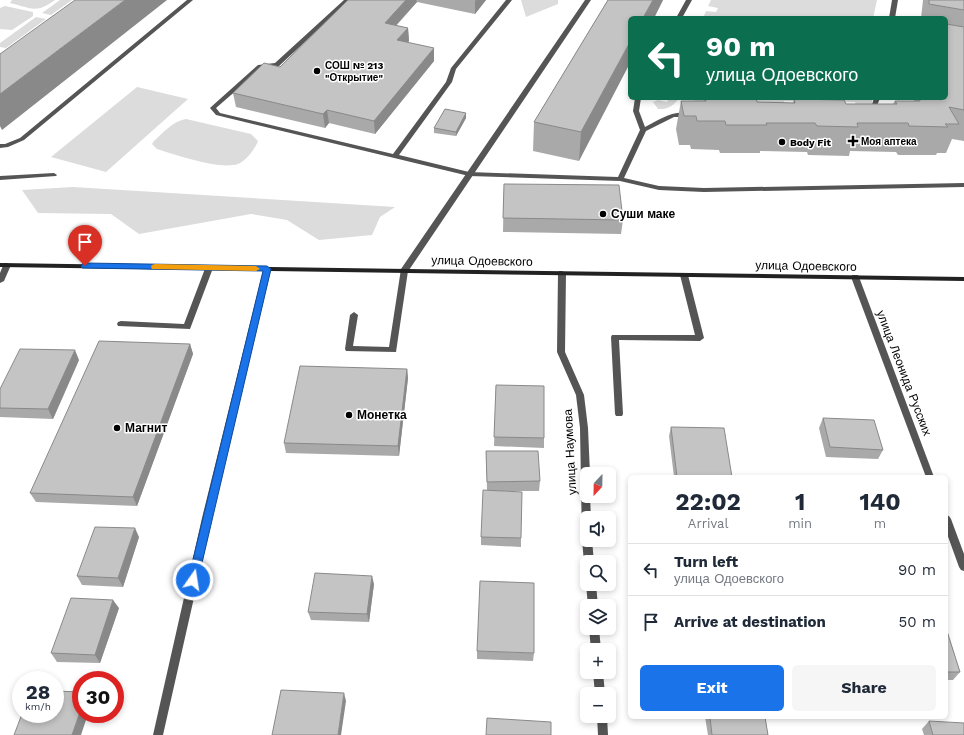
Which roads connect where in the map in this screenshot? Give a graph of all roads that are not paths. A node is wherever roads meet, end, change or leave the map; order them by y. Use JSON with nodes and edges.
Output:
{"nodes":[{"id":1,"x":190,"y":0,"type":"edge"},
{"id":2,"x":348,"y":0,"type":"edge"},
{"id":3,"x":510,"y":0,"type":"edge"},
{"id":4,"x":588,"y":0,"type":"edge"},
{"id":5,"x":689,"y":0,"type":"edge"},
{"id":6,"x":895,"y":0,"type":"edge"},
{"id":7,"x":680,"y":16,"type":"edge"},
{"id":8,"x":892,"y":16,"type":"edge"},
{"id":9,"x":638,"y":100,"type":"edge"},
{"id":10,"x":876,"y":100,"type":"edge"},
{"id":11,"x":860,"y":111,"type":"edge"},
{"id":12,"x":697,"y":114,"type":"edge"},
{"id":13,"x":643,"y":130,"type":"junction"},
{"id":14,"x":0,"y":146,"type":"edge"},
{"id":15,"x":395,"y":156,"type":"junction"},
{"id":16,"x":469,"y":174,"type":"junction"},
{"id":17,"x":54,"y":175,"type":"dead end"},
{"id":18,"x":0,"y":178,"type":"edge"},
{"id":19,"x":620,"y":179,"type":"junction"},
{"id":20,"x":964,"y":185,"type":"edge"},
{"id":21,"x":4,"y":265,"type":"edge"},
{"id":22,"x":209,"y":268,"type":"junction"},
{"id":23,"x":267,"y":269,"type":"junction"},
{"id":24,"x":404,"y":271,"type":"junction"},
{"id":25,"x":562,"y":273,"type":"junction"},
{"id":26,"x":684,"y":275,"type":"junction"},
{"id":27,"x":855,"y":277,"type":"junction"},
{"id":28,"x":964,"y":279,"type":"edge"},
{"id":29,"x":0,"y":282,"type":"edge"},
{"id":30,"x":354,"y":315,"type":"dead end"},
{"id":31,"x":121,"y":324,"type":"dead end"},
{"id":32,"x":619,"y":414,"type":"dead end"},
{"id":33,"x":929,"y":475,"type":"edge"},
{"id":34,"x":586,"y":511,"type":"edge"},
{"id":35,"x":948,"y":524,"type":"edge"},
{"id":36,"x":964,"y":567,"type":"edge"},
{"id":37,"x":602,"y":723,"type":"edge"},
{"id":38,"x":158,"y":735,"type":"edge"},
{"id":39,"x":603,"y":735,"type":"edge"}],
"edges":[{"from":1,"to":14,"type":"street"},
{"from":2,"to":15,"type":"street"},
{"from":3,"to":15,"type":"street"},
{"from":4,"to":16,"type":"street"},
{"from":5,"to":7,"type":"street"},
{"from":6,"to":8,"type":"street"},
{"from":9,"to":13,"type":"street"},
{"from":10,"to":11,"type":"street"},
{"from":12,"to":13,"type":"street"},
{"from":13,"to":19,"type":"street"},
{"from":15,"to":16,"type":"street"},
{"from":16,"to":19,"type":"street"},
{"from":16,"to":24,"type":"street"},
{"from":17,"to":18,"type":"street"},
{"from":19,"to":20,"type":"street"},
{"from":21,"to":22,"type":"street","name":"улица Одоевского"},
{"from":21,"to":29,"type":"street"},
{"from":22,"to":23,"type":"street","name":"улица Одоевского"},
{"from":22,"to":31,"type":"street"},
{"from":23,"to":24,"type":"street","name":"улица Одоевского"},
{"from":23,"to":38,"type":"street"},
{"from":24,"to":25,"type":"street","name":"улица Одоевского"},
{"from":24,"to":30,"type":"street"},
{"from":25,"to":26,"type":"street","name":"улица Одоевского"},
{"from":25,"to":34,"type":"street","name":"улица Наумова"},
{"from":26,"to":27,"type":"street","name":"улица Одоевского"},
{"from":26,"to":32,"type":"street"},
{"from":27,"to":28,"type":"street","name":"улица Одоевского"},
{"from":27,"to":33,"type":"street","name":"улица Леонида Русских"},
{"from":35,"to":36,"type":"street"},
{"from":37,"to":39,"type":"street"}]}
